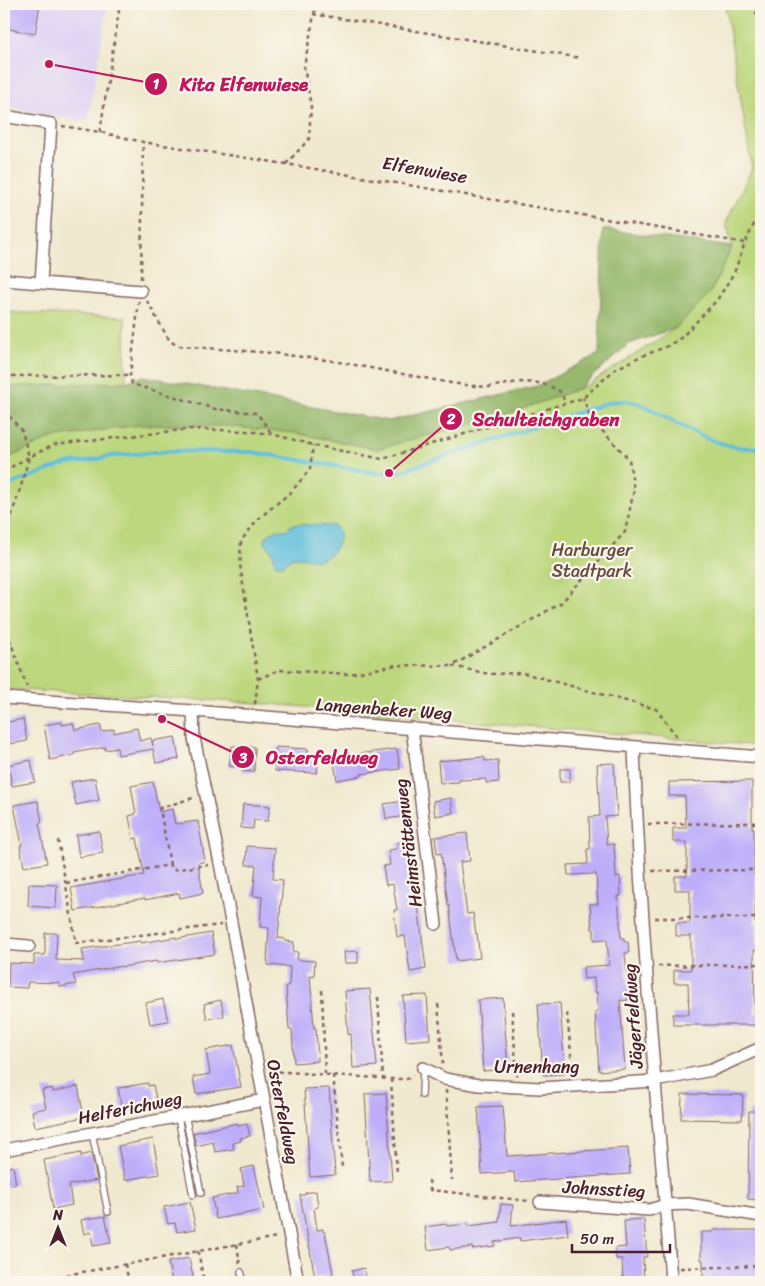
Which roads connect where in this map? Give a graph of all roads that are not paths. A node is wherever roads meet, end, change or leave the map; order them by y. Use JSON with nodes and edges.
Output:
{"nodes":[{"id":1,"x":4,"y":116,"type":"edge"},
{"id":2,"x":4,"y":280,"type":"edge"},
{"id":3,"x":41,"y":283,"type":"junction"},
{"id":4,"x":141,"y":291,"type":"road end"},
{"id":5,"x":4,"y":698,"type":"edge"},
{"id":6,"x":194,"y":711,"type":"junction"},
{"id":7,"x":412,"y":728,"type":"junction"},
{"id":8,"x":634,"y":746,"type":"junction"},
{"id":9,"x":761,"y":757,"type":"edge"},
{"id":10,"x":436,"y":924,"type":"dead end"},
{"id":11,"x":4,"y":944,"type":"edge"},
{"id":12,"x":28,"y":946,"type":"dead end"},
{"id":13,"x":761,"y":1048,"type":"edge"},
{"id":14,"x":423,"y":1068,"type":"joint"},
{"id":15,"x":655,"y":1081,"type":"junction"},
{"id":16,"x":422,"y":1095,"type":"dead end"},
{"id":17,"x":264,"y":1100,"type":"junction"},
{"id":18,"x":181,"y":1116,"type":"junction"},
{"id":19,"x":92,"y":1133,"type":"junction"},
{"id":20,"x":4,"y":1150,"type":"edge"},
{"id":21,"x":201,"y":1193,"type":"dead end"},
{"id":22,"x":193,"y":1195,"type":"dead end"},
{"id":23,"x":540,"y":1202,"type":"road end"},
{"id":24,"x":666,"y":1205,"type":"junction"},
{"id":25,"x":108,"y":1212,"type":"dead end"},
{"id":26,"x":761,"y":1216,"type":"edge"},
{"id":27,"x":241,"y":1272,"type":"road end"},
{"id":28,"x":244,"y":1282,"type":"edge"},
{"id":29,"x":298,"y":1282,"type":"edge"},
{"id":30,"x":671,"y":1282,"type":"edge"}],
"edges":[{"from":1,"to":3,"type":"street"},
{"from":2,"to":3,"type":"street"},
{"from":3,"to":4,"type":"street"},
{"from":5,"to":6,"type":"street","name":"Langenbeker Weg"},
{"from":6,"to":7,"type":"street","name":"Langenbeker Weg"},
{"from":6,"to":17,"type":"street","name":"Osterfeldweg"},
{"from":7,"to":8,"type":"street","name":"Langenbeker Weg"},
{"from":7,"to":10,"type":"street","name":"Heimstättenweg"},
{"from":8,"to":9,"type":"street","name":"Langenbeker Weg"},
{"from":8,"to":15,"type":"street","name":"Jägerfeldweg"},
{"from":11,"to":12,"type":"street"},
{"from":13,"to":15,"type":"street","name":"Urnenhang"},
{"from":14,"to":15,"type":"street","name":"Urnenhang"},
{"from":14,"to":16,"type":"lane"},
{"from":15,"to":24,"type":"street","name":"Jägerfeldweg"},
{"from":17,"to":18,"type":"street","name":"Helferichweg"},
{"from":17,"to":29,"type":"street","name":"Osterfeldweg"},
{"from":18,"to":19,"type":"street","name":"Helferichweg"},
{"from":18,"to":21,"type":"lane"},
{"from":18,"to":22,"type":"lane"},
{"from":19,"to":20,"type":"street","name":"Helferichweg"},
{"from":19,"to":25,"type":"lane"},
{"from":23,"to":24,"type":"street","name":"Johnsstieg"},
{"from":24,"to":26,"type":"street","name":"Johnsstieg"},
{"from":24,"to":30,"type":"street","name":"Jägerfeldweg"},
{"from":27,"to":28,"type":"lane"}]}
